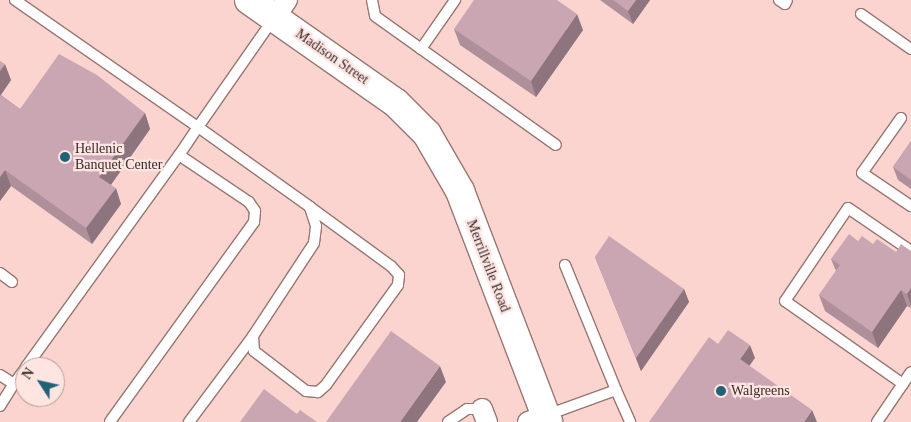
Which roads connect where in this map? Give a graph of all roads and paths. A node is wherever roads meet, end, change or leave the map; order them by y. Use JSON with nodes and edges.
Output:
{"nodes":[{"id":1,"x":15,"y":0,"type":"edge"},
{"id":2,"x":249,"y":0,"type":"edge"},
{"id":3,"x":372,"y":0,"type":"edge"},
{"id":4,"x":455,"y":0,"type":"edge"},
{"id":5,"x":779,"y":0,"type":"edge"},
{"id":6,"x":787,"y":0,"type":"edge"},
{"id":7,"x":281,"y":8,"type":"edge"},
{"id":8,"x":861,"y":14,"type":"dead end"},
{"id":9,"x":421,"y":49,"type":"junction"},
{"id":10,"x":911,"y":49,"type":"edge"},
{"id":11,"x":413,"y":118,"type":"joint"},
{"id":12,"x":901,"y":118,"type":"dead end"},
{"id":13,"x":198,"y":127,"type":"junction"},
{"id":14,"x":556,"y":144,"type":"dead end"},
{"id":15,"x":179,"y":155,"type":"junction"},
{"id":16,"x":911,"y":206,"type":"edge"},
{"id":17,"x":310,"y":207,"type":"junction"},
{"id":18,"x":911,"y":251,"type":"edge"},
{"id":19,"x":565,"y":265,"type":"dead end"},
{"id":20,"x":0,"y":273,"type":"edge"},
{"id":21,"x":12,"y":282,"type":"dead end"},
{"id":22,"x":253,"y":336,"type":"junction"},
{"id":23,"x":34,"y":357,"type":"edge"},
{"id":24,"x":911,"y":372,"type":"edge"},
{"id":25,"x":0,"y":374,"type":"edge"},
{"id":26,"x":14,"y":384,"type":"joint"},
{"id":27,"x":903,"y":384,"type":"junction"},
{"id":28,"x":616,"y":390,"type":"junction"},
{"id":29,"x":0,"y":406,"type":"edge"},
{"id":30,"x":484,"y":415,"type":"edge"},
{"id":31,"x":540,"y":420,"type":"edge"},
{"id":32,"x":110,"y":422,"type":"edge"},
{"id":33,"x":189,"y":422,"type":"edge"},
{"id":34,"x":448,"y":422,"type":"edge"},
{"id":35,"x":630,"y":422,"type":"edge"},
{"id":36,"x":877,"y":422,"type":"edge"}],
"edges":[{"from":1,"to":13,"type":"lane"},
{"from":2,"to":7,"type":"street","name":"Madison Street"},
{"from":3,"to":9,"type":"lane"},
{"from":4,"to":9,"type":"lane"},
{"from":5,"to":6,"type":"lane"},
{"from":7,"to":11,"type":"street","name":"Madison Street"},
{"from":7,"to":13,"type":"lane"},
{"from":8,"to":10,"type":"lane"},
{"from":9,"to":14,"type":"lane"},
{"from":11,"to":31,"type":"street","name":"Merrillville Road"},
{"from":12,"to":16,"type":"lane"},
{"from":13,"to":15,"type":"lane"},
{"from":13,"to":17,"type":"lane"},
{"from":15,"to":23,"type":"lane"},
{"from":15,"to":32,"type":"lane"},
{"from":17,"to":22,"type":"lane"},
{"from":17,"to":22,"type":"lane"},
{"from":18,"to":27,"type":"lane"},
{"from":19,"to":28,"type":"lane"},
{"from":20,"to":21,"type":"lane"},
{"from":22,"to":33,"type":"lane"},
{"from":24,"to":27,"type":"lane"},
{"from":25,"to":26,"type":"lane"},
{"from":26,"to":29,"type":"lane"},
{"from":27,"to":36,"type":"lane"},
{"from":28,"to":31,"type":"lane"},
{"from":28,"to":35,"type":"lane"},
{"from":30,"to":34,"type":"lane"}]}
